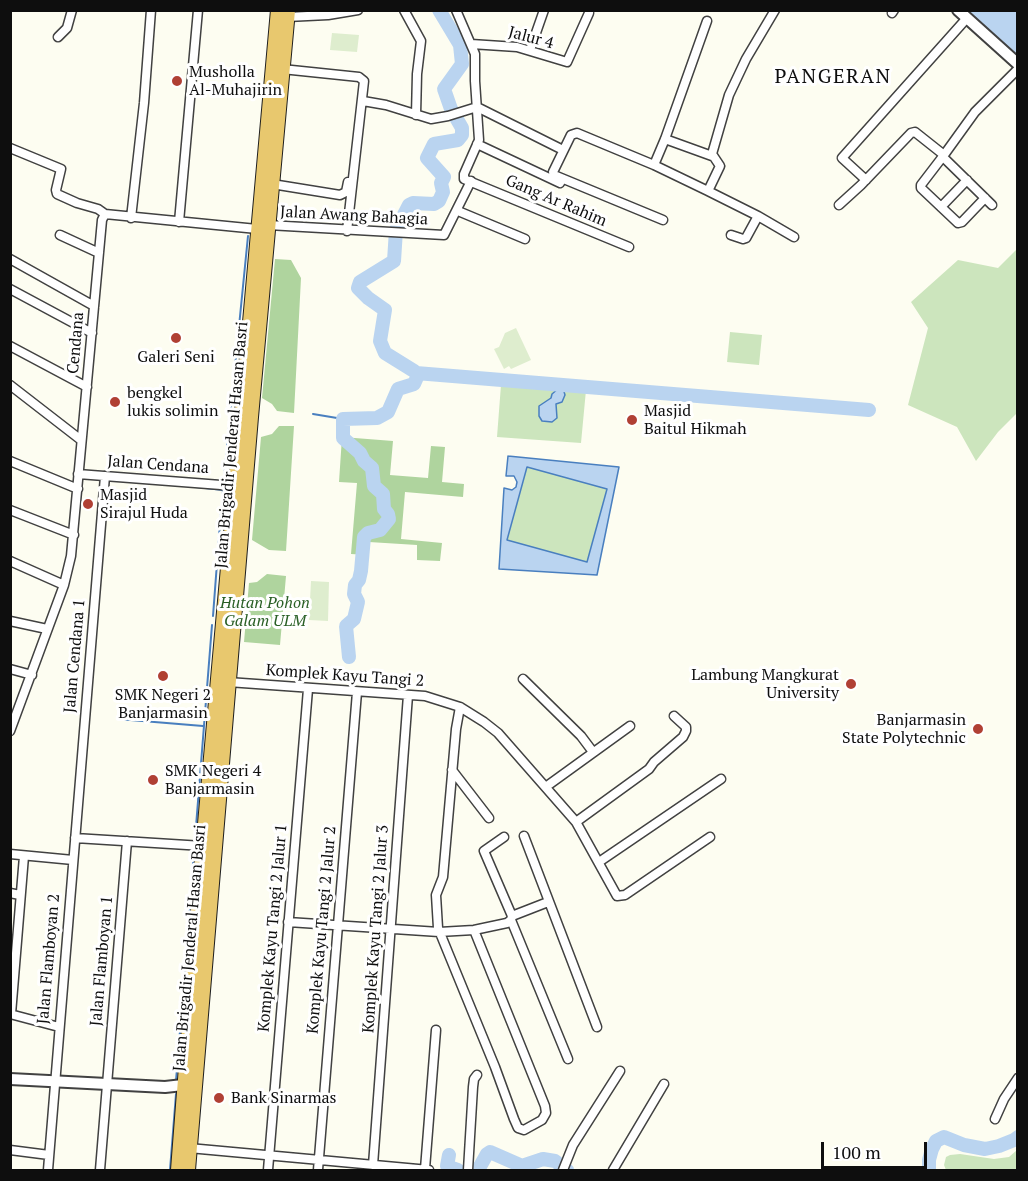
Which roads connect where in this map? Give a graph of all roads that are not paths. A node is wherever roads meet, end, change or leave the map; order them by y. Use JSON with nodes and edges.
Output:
{"nodes":[{"id":1,"x":72,"y":10,"type":"edge"},
{"id":2,"x":151,"y":10,"type":"edge"},
{"id":3,"x":198,"y":10,"type":"edge"},
{"id":4,"x":358,"y":10,"type":"edge"},
{"id":5,"x":404,"y":10,"type":"edge"},
{"id":6,"x":456,"y":10,"type":"edge"},
{"id":7,"x":544,"y":10,"type":"edge"},
{"id":8,"x":776,"y":10,"type":"edge"},
{"id":9,"x":958,"y":10,"type":"edge"},
{"id":10,"x":587,"y":12,"type":"edge"},
{"id":11,"x":284,"y":13,"type":"edge"},
{"id":12,"x":967,"y":18,"type":"junction"},
{"id":13,"x":707,"y":21,"type":"dead end"},
{"id":14,"x":58,"y":37,"type":"dead end"},
{"id":15,"x":471,"y":44,"type":"junction"},
{"id":16,"x":530,"y":50,"type":"junction"},
{"id":17,"x":1017,"y":64,"type":"edge"},
{"id":18,"x":282,"y":69,"type":"junction"},
{"id":19,"x":1017,"y":69,"type":"edge"},
{"id":20,"x":361,"y":86,"type":"junction"},
{"id":21,"x":363,"y":101,"type":"junction"},
{"id":22,"x":477,"y":107,"type":"junction"},
{"id":23,"x":416,"y":115,"type":"junction"},
{"id":24,"x":272,"y":122,"type":"junction"},
{"id":25,"x":665,"y":139,"type":"junction"},
{"id":26,"x":477,"y":144,"type":"junction"},
{"id":27,"x":10,"y":148,"type":"edge"},
{"id":28,"x":563,"y":150,"type":"junction"},
{"id":29,"x":712,"y":156,"type":"junction"},
{"id":30,"x":944,"y":156,"type":"junction"},
{"id":31,"x":654,"y":165,"type":"junction"},
{"id":32,"x":866,"y":180,"type":"junction"},
{"id":33,"x":967,"y":180,"type":"junction"},
{"id":34,"x":471,"y":181,"type":"junction"},
{"id":35,"x":272,"y":184,"type":"junction"},
{"id":36,"x":708,"y":191,"type":"junction"},
{"id":37,"x":985,"y":198,"type":"junction"},
{"id":38,"x":839,"y":205,"type":"dead end"},
{"id":39,"x":992,"y":205,"type":"dead end"},
{"id":40,"x":941,"y":207,"type":"junction"},
{"id":41,"x":618,"y":208,"type":"dead end"},
{"id":42,"x":458,"y":211,"type":"junction"},
{"id":43,"x":105,"y":214,"type":"junction"},
{"id":44,"x":758,"y":216,"type":"junction"},
{"id":45,"x":131,"y":218,"type":"junction"},
{"id":46,"x":663,"y":220,"type":"dead end"},
{"id":47,"x":179,"y":222,"type":"junction"},
{"id":48,"x":262,"y":227,"type":"junction"},
{"id":49,"x":347,"y":231,"type":"junction"},
{"id":50,"x":731,"y":234,"type":"dead end"},
{"id":51,"x":60,"y":235,"type":"dead end"},
{"id":52,"x":794,"y":237,"type":"dead end"},
{"id":53,"x":525,"y":239,"type":"dead end"},
{"id":54,"x":629,"y":248,"type":"dead end"},
{"id":55,"x":99,"y":253,"type":"junction"},
{"id":56,"x":10,"y":259,"type":"edge"},
{"id":57,"x":10,"y":289,"type":"edge"},
{"id":58,"x":94,"y":306,"type":"junction"},
{"id":59,"x":92,"y":333,"type":"junction"},
{"id":60,"x":10,"y":346,"type":"edge"},
{"id":61,"x":10,"y":385,"type":"edge"},
{"id":62,"x":87,"y":387,"type":"junction"},
{"id":63,"x":81,"y":440,"type":"junction"},
{"id":64,"x":10,"y":461,"type":"edge"},
{"id":65,"x":78,"y":474,"type":"junction"},
{"id":66,"x":105,"y":476,"type":"junction"},
{"id":67,"x":234,"y":486,"type":"junction"},
{"id":68,"x":78,"y":489,"type":"junction"},
{"id":69,"x":10,"y":510,"type":"edge"},
{"id":70,"x":74,"y":535,"type":"junction"},
{"id":71,"x":10,"y":561,"type":"edge"},
{"id":72,"x":64,"y":585,"type":"junction"},
{"id":73,"x":10,"y":619,"type":"edge"},
{"id":74,"x":47,"y":629,"type":"junction"},
{"id":75,"x":10,"y":669,"type":"edge"},
{"id":76,"x":32,"y":675,"type":"junction"},
{"id":77,"x":523,"y":679,"type":"dead end"},
{"id":78,"x":228,"y":681,"type":"junction"},
{"id":79,"x":308,"y":689,"type":"junction"},
{"id":80,"x":357,"y":692,"type":"junction"},
{"id":81,"x":408,"y":695,"type":"junction"},
{"id":82,"x":460,"y":707,"type":"junction"},
{"id":83,"x":674,"y":716,"type":"dead end"},
{"id":84,"x":13,"y":720,"type":"edge"},
{"id":85,"x":630,"y":726,"type":"dead end"},
{"id":86,"x":10,"y":731,"type":"edge"},
{"id":87,"x":593,"y":752,"type":"junction"},
{"id":88,"x":452,"y":770,"type":"junction"},
{"id":89,"x":721,"y":779,"type":"dead end"},
{"id":90,"x":547,"y":786,"type":"junction"},
{"id":91,"x":489,"y":818,"type":"dead end"},
{"id":92,"x":576,"y":822,"type":"junction"},
{"id":93,"x":524,"y":836,"type":"dead end"},
{"id":94,"x":504,"y":837,"type":"dead end"},
{"id":95,"x":710,"y":837,"type":"dead end"},
{"id":96,"x":75,"y":838,"type":"junction"},
{"id":97,"x":126,"y":841,"type":"junction"},
{"id":98,"x":203,"y":846,"type":"junction"},
{"id":99,"x":10,"y":854,"type":"edge"},
{"id":100,"x":24,"y":856,"type":"junction"},
{"id":101,"x":73,"y":860,"type":"junction"},
{"id":102,"x":599,"y":862,"type":"junction"},
{"id":103,"x":10,"y":893,"type":"edge"},
{"id":104,"x":20,"y":895,"type":"junction"},
{"id":105,"x":204,"y":898,"type":"junction"},
{"id":106,"x":548,"y":902,"type":"junction"},
{"id":107,"x":511,"y":918,"type":"junction"},
{"id":108,"x":288,"y":922,"type":"junction"},
{"id":109,"x":338,"y":926,"type":"junction"},
{"id":110,"x":391,"y":930,"type":"junction"},
{"id":111,"x":474,"y":930,"type":"junction"},
{"id":112,"x":438,"y":932,"type":"junction"},
{"id":113,"x":14,"y":938,"type":"edge"},
{"id":114,"x":11,"y":1014,"type":"edge"},
{"id":115,"x":59,"y":1027,"type":"junction"},
{"id":116,"x":597,"y":1027,"type":"dead end"},
{"id":117,"x":436,"y":1030,"type":"dead end"},
{"id":118,"x":568,"y":1059,"type":"dead end"},
{"id":119,"x":621,"y":1071,"type":"dead end"},
{"id":120,"x":477,"y":1075,"type":"dead end"},
{"id":121,"x":1017,"y":1078,"type":"edge"},
{"id":122,"x":10,"y":1079,"type":"edge"},
{"id":123,"x":54,"y":1082,"type":"junction"},
{"id":124,"x":106,"y":1083,"type":"junction"},
{"id":125,"x":664,"y":1084,"type":"dead end"},
{"id":126,"x":189,"y":1085,"type":"junction"},
{"id":127,"x":995,"y":1119,"type":"dead end"},
{"id":128,"x":189,"y":1148,"type":"junction"},
{"id":129,"x":10,"y":1150,"type":"edge"},
{"id":130,"x":49,"y":1155,"type":"junction"},
{"id":131,"x":269,"y":1155,"type":"junction"},
{"id":132,"x":319,"y":1160,"type":"junction"},
{"id":133,"x":373,"y":1165,"type":"junction"},
{"id":134,"x":348,"y":1166,"type":"edge"},
{"id":135,"x":48,"y":1170,"type":"edge"},
{"id":136,"x":100,"y":1170,"type":"edge"},
{"id":137,"x":178,"y":1170,"type":"edge"},
{"id":138,"x":188,"y":1170,"type":"edge"},
{"id":139,"x":268,"y":1170,"type":"edge"},
{"id":140,"x":318,"y":1170,"type":"edge"},
{"id":141,"x":427,"y":1170,"type":"edge"},
{"id":142,"x":468,"y":1170,"type":"edge"},
{"id":143,"x":563,"y":1170,"type":"edge"},
{"id":144,"x":613,"y":1170,"type":"edge"}],
"edges":[{"from":1,"to":14,"type":"street"},
{"from":2,"to":45,"type":"street"},
{"from":3,"to":47,"type":"street"},
{"from":4,"to":11,"type":"street"},
{"from":5,"to":23,"type":"street"},
{"from":6,"to":15,"type":"street"},
{"from":7,"to":16,"type":"street"},
{"from":8,"to":29,"type":"street"},
{"from":9,"to":12,"type":"street"},
{"from":10,"to":16,"type":"street","name":"Jalur 4"},
{"from":11,"to":18,"type":"highway","name":"Jalan Brigadir Jenderal Hasan Basri"},
{"from":11,"to":24,"type":"highway","name":"Jalan Brigadir Jenderal Hasan Basri"},
{"from":12,"to":17,"type":"street"},
{"from":12,"to":32,"type":"street"},
{"from":13,"to":25,"type":"street"},
{"from":15,"to":16,"type":"street","name":"Jalur 4"},
{"from":15,"to":22,"type":"street"},
{"from":18,"to":20,"type":"street"},
{"from":18,"to":24,"type":"highway","name":"Jalan Brigadir Jenderal Hasan Basri"},
{"from":19,"to":30,"type":"street"},
{"from":20,"to":21,"type":"street"},
{"from":20,"to":35,"type":"street"},
{"from":21,"to":23,"type":"street"},
{"from":21,"to":49,"type":"street"},
{"from":22,"to":23,"type":"street"},
{"from":22,"to":26,"type":"street"},
{"from":22,"to":28,"type":"street"},
{"from":24,"to":35,"type":"highway","name":"Jalan Brigadir Jenderal Hasan Basri"},
{"from":24,"to":48,"type":"highway","name":"Jalan Brigadir Jenderal Hasan Basri"},
{"from":25,"to":29,"type":"street"},
{"from":25,"to":31,"type":"street"},
{"from":26,"to":34,"type":"street"},
{"from":26,"to":41,"type":"street"},
{"from":27,"to":43,"type":"street","name":"Jalan Awang Bahagia"},
{"from":28,"to":31,"type":"street"},
{"from":28,"to":46,"type":"street"},
{"from":29,"to":36,"type":"street"},
{"from":30,"to":32,"type":"street"},
{"from":30,"to":33,"type":"street"},
{"from":30,"to":40,"type":"street"},
{"from":31,"to":36,"type":"street"},
{"from":32,"to":38,"type":"street"},
{"from":33,"to":37,"type":"street"},
{"from":33,"to":40,"type":"street"},
{"from":34,"to":42,"type":"street"},
{"from":34,"to":54,"type":"street","name":"Gang Ar Rahim"},
{"from":35,"to":48,"type":"highway","name":"Jalan Brigadir Jenderal Hasan Basri"},
{"from":36,"to":44,"type":"street"},
{"from":37,"to":39,"type":"street"},
{"from":37,"to":40,"type":"street"},
{"from":42,"to":49,"type":"street","name":"Jalan Awang Bahagia"},
{"from":42,"to":53,"type":"street"},
{"from":43,"to":45,"type":"street","name":"Jalan Awang Bahagia"},
{"from":43,"to":55,"type":"street","name":"Cendana"},
{"from":44,"to":50,"type":"street"},
{"from":44,"to":52,"type":"street"},
{"from":45,"to":47,"type":"street","name":"Jalan Awang Bahagia"},
{"from":47,"to":48,"type":"street","name":"Jalan Awang Bahagia"},
{"from":48,"to":49,"type":"street","name":"Jalan Awang Bahagia"},
{"from":48,"to":67,"type":"highway","name":"Jalan Brigadir Jenderal Hasan Basri"},
{"from":48,"to":78,"type":"highway","name":"Jalan Brigadir Jenderal Hasan Basri"},
{"from":51,"to":55,"type":"street"},
{"from":55,"to":58,"type":"street","name":"Cendana"},
{"from":56,"to":58,"type":"street"},
{"from":57,"to":59,"type":"street"},
{"from":58,"to":59,"type":"street","name":"Cendana"},
{"from":59,"to":62,"type":"street","name":"Cendana"},
{"from":60,"to":62,"type":"street"},
{"from":61,"to":63,"type":"street"},
{"from":62,"to":63,"type":"street","name":"Cendana"},
{"from":63,"to":65,"type":"street","name":"Cendana"},
{"from":64,"to":68,"type":"street"},
{"from":65,"to":66,"type":"street","name":"Jalan Cendana"},
{"from":65,"to":68,"type":"street","name":"Cendana"},
{"from":66,"to":67,"type":"street","name":"Jalan Cendana"},
{"from":66,"to":96,"type":"street","name":"Jalan Cendana 1"},
{"from":67,"to":98,"type":"highway","name":"Jalan Brigadir Jenderal Hasan Basri"},
{"from":68,"to":70,"type":"street","name":"Cendana"},
{"from":69,"to":70,"type":"street"},
{"from":70,"to":72,"type":"street","name":"Cendana"},
{"from":71,"to":72,"type":"street"},
{"from":72,"to":74,"type":"street","name":"Cendana"},
{"from":73,"to":74,"type":"street"},
{"from":74,"to":76,"type":"street","name":"Cendana"},
{"from":75,"to":76,"type":"street"},
{"from":76,"to":84,"type":"street","name":"Cendana"},
{"from":77,"to":87,"type":"street"},
{"from":78,"to":79,"type":"street","name":"Komplek Kayu Tangi 2"},
{"from":78,"to":105,"type":"highway","name":"Jalan Brigadir Jenderal Hasan Basri"},
{"from":79,"to":80,"type":"street","name":"Komplek Kayu Tangi 2"},
{"from":79,"to":108,"type":"street","name":"Komplek Kayu Tangi 2 Jalur 1"},
{"from":80,"to":81,"type":"street","name":"Komplek Kayu Tangi 2"},
{"from":80,"to":109,"type":"street","name":"Komplek Kayu Tangi 2 Jalur 2"},
{"from":81,"to":82,"type":"street","name":"Komplek Kayu Tangi 2"},
{"from":81,"to":110,"type":"street","name":"Komplek Kayu Tangi 2 Jalur 3"},
{"from":82,"to":88,"type":"street"},
{"from":82,"to":90,"type":"street","name":"Komplek Kayu Tangi 2"},
{"from":83,"to":92,"type":"street"},
{"from":84,"to":86,"type":"street","name":"Cendana"},
{"from":85,"to":87,"type":"street"},
{"from":87,"to":90,"type":"street"},
{"from":88,"to":91,"type":"street"},
{"from":88,"to":112,"type":"street"},
{"from":89,"to":102,"type":"street"},
{"from":90,"to":92,"type":"street","name":"Komplek Kayu Tangi 2"},
{"from":92,"to":102,"type":"street","name":"Komplek Kayu Tangi 2"},
{"from":93,"to":106,"type":"street"},
{"from":94,"to":107,"type":"street"},
{"from":95,"to":102,"type":"street","name":"Komplek Kayu Tangi 2"},
{"from":96,"to":97,"type":"street"},
{"from":96,"to":101,"type":"street","name":"Jalan Flamboyan 2"},
{"from":97,"to":98,"type":"street"},
{"from":97,"to":124,"type":"street","name":"Jalan Flamboyan 1"},
{"from":98,"to":105,"type":"highway","name":"Jalan Brigadir Jenderal Hasan Basri"},
{"from":99,"to":100,"type":"street"},
{"from":100,"to":101,"type":"street"},
{"from":100,"to":104,"type":"street"},
{"from":101,"to":115,"type":"street","name":"Jalan Flamboyan 2"},
{"from":103,"to":104,"type":"street"},
{"from":104,"to":113,"type":"street"},
{"from":105,"to":126,"type":"highway","name":"Jalan Brigadir Jenderal Hasan Basri"},
{"from":106,"to":107,"type":"street"},
{"from":106,"to":116,"type":"street"},
{"from":107,"to":111,"type":"street"},
{"from":107,"to":118,"type":"street"},
{"from":108,"to":109,"type":"street"},
{"from":108,"to":131,"type":"street","name":"Komplek Kayu Tangi 2 Jalur 1"},
{"from":109,"to":110,"type":"street"},
{"from":109,"to":132,"type":"street","name":"Komplek Kayu Tangi 2 Jalur 2"},
{"from":110,"to":112,"type":"street"},
{"from":110,"to":133,"type":"street","name":"Komplek Kayu Tangi 2 Jalur 3"},
{"from":111,"to":112,"type":"street"},
{"from":111,"to":112,"type":"street"},
{"from":113,"to":114,"type":"street"},
{"from":114,"to":115,"type":"street"},
{"from":115,"to":123,"type":"street","name":"Jalan Flamboyan 2"},
{"from":117,"to":141,"type":"street"},
{"from":119,"to":143,"type":"street"},
{"from":120,"to":142,"type":"street"},
{"from":121,"to":127,"type":"street"},
{"from":122,"to":123,"type":"street"},
{"from":123,"to":124,"type":"street"},
{"from":123,"to":130,"type":"street","name":"Jalan Flamboyan 2"},
{"from":124,"to":126,"type":"street"},
{"from":124,"to":136,"type":"street","name":"Jalan Flamboyan 1"},
{"from":125,"to":144,"type":"street"},
{"from":126,"to":128,"type":"highway","name":"Jalan Brigadir Jenderal Hasan Basri"},
{"from":126,"to":137,"type":"highway","name":"Jalan Brigadir Jenderal Hasan Basri"},
{"from":128,"to":131,"type":"street"},
{"from":128,"to":138,"type":"highway","name":"Jalan Brigadir Jenderal Hasan Basri"},
{"from":129,"to":130,"type":"street"},
{"from":130,"to":135,"type":"street","name":"Jalan Flamboyan 2"},
{"from":131,"to":132,"type":"street"},
{"from":131,"to":139,"type":"street","name":"Komplek Kayu Tangi 2 Jalur 1"},
{"from":132,"to":134,"type":"street"},
{"from":132,"to":140,"type":"street","name":"Komplek Kayu Tangi 2 Jalur 2"},
{"from":133,"to":134,"type":"street"},
{"from":133,"to":141,"type":"street"}]}
